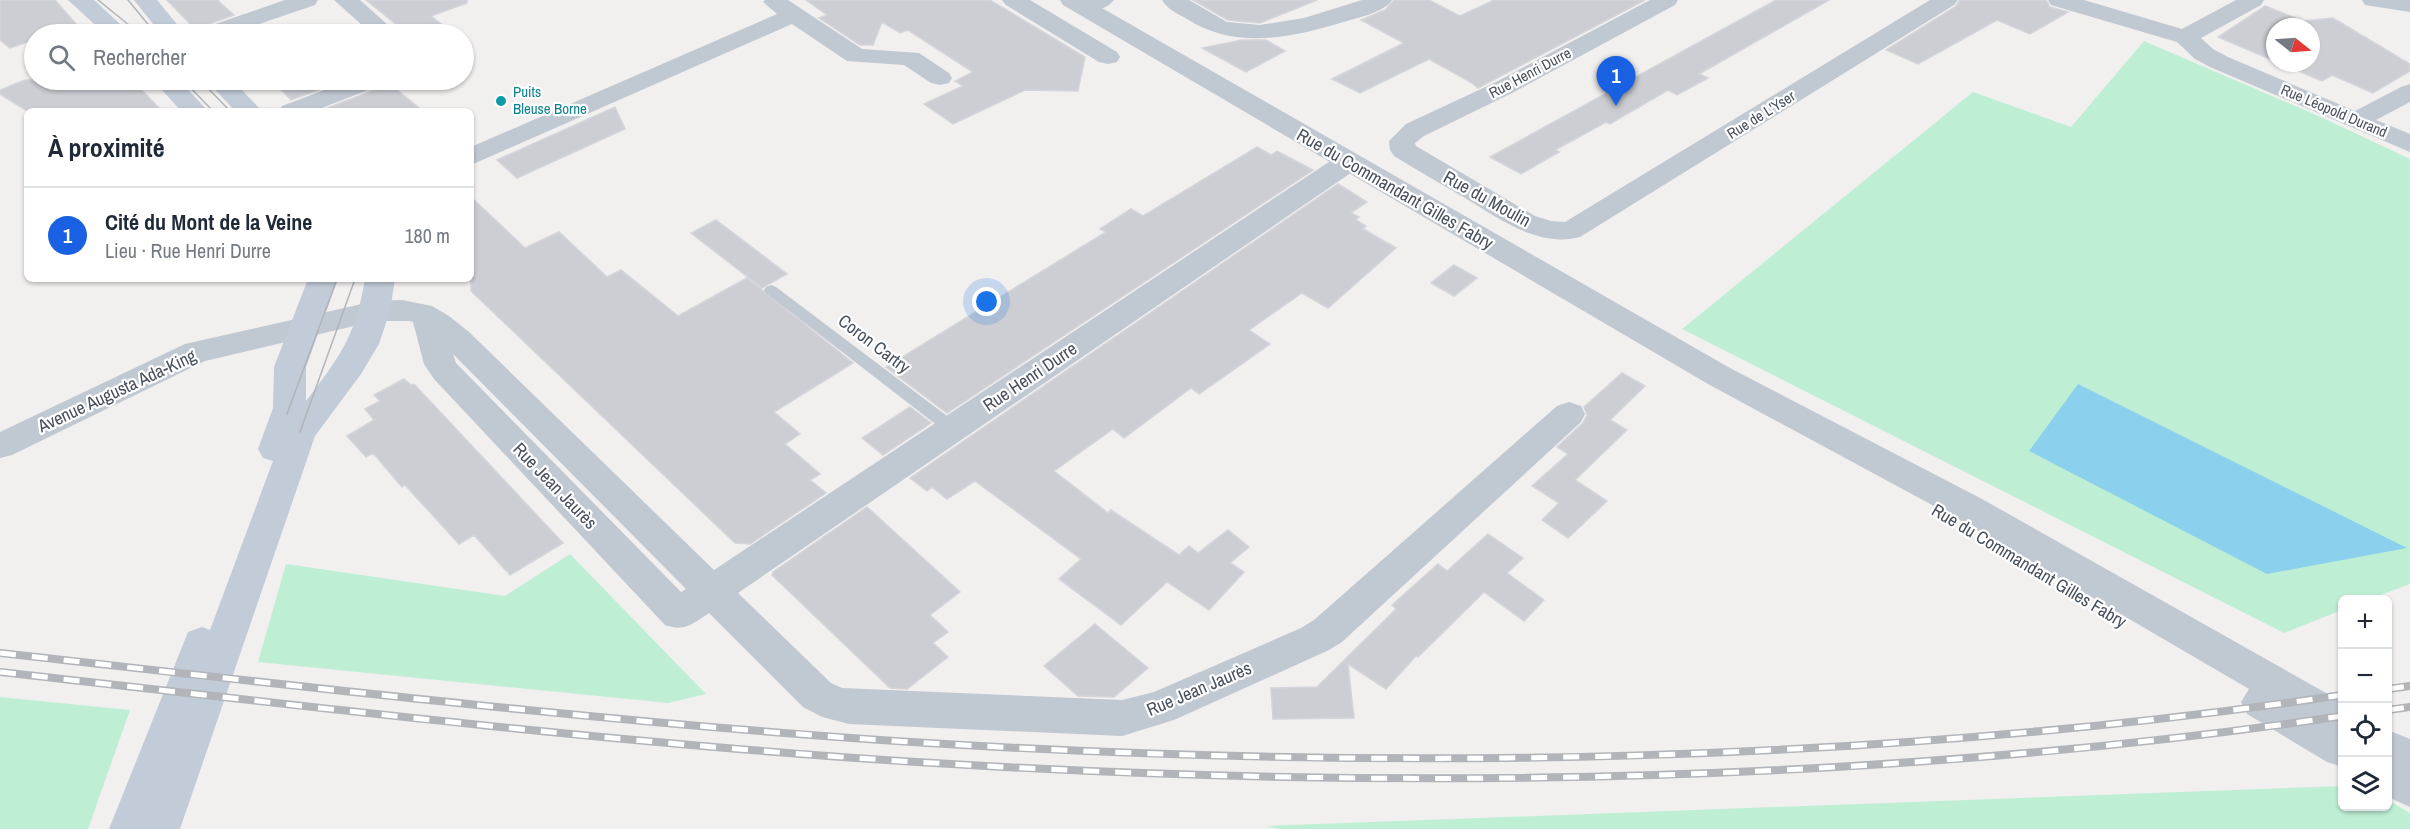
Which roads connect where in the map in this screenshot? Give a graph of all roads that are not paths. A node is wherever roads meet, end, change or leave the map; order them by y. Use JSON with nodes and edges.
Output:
{"nodes":[{"id":1,"x":80,"y":0,"type":"edge"},
{"id":2,"x":145,"y":0,"type":"edge"},
{"id":3,"x":307,"y":0,"type":"edge"},
{"id":4,"x":346,"y":0,"type":"edge"},
{"id":5,"x":772,"y":0,"type":"edge"},
{"id":6,"x":1014,"y":0,"type":"edge"},
{"id":7,"x":1173,"y":0,"type":"edge"},
{"id":8,"x":1381,"y":0,"type":"edge"},
{"id":9,"x":1667,"y":0,"type":"edge"},
{"id":10,"x":1946,"y":0,"type":"edge"},
{"id":11,"x":2059,"y":0,"type":"edge"},
{"id":12,"x":2253,"y":0,"type":"edge"},
{"id":13,"x":2373,"y":0,"type":"edge"},
{"id":14,"x":1086,"y":2,"type":"edge"},
{"id":15,"x":2410,"y":5,"type":"edge"},
{"id":16,"x":793,"y":15,"type":"junction"},
{"id":17,"x":108,"y":24,"type":"edge"},
{"id":18,"x":165,"y":24,"type":"edge"},
{"id":19,"x":237,"y":24,"type":"edge"},
{"id":20,"x":374,"y":24,"type":"edge"},
{"id":21,"x":2185,"y":37,"type":"junction"},
{"id":22,"x":1108,"y":57,"type":"dead end"},
{"id":23,"x":940,"y":78,"type":"dead end"},
{"id":24,"x":175,"y":90,"type":"edge"},
{"id":25,"x":228,"y":90,"type":"edge"},
{"id":26,"x":346,"y":90,"type":"edge"},
{"id":27,"x":2410,"y":92,"type":"edge"},
{"id":28,"x":192,"y":108,"type":"edge"},
{"id":29,"x":246,"y":108,"type":"edge"},
{"id":30,"x":299,"y":108,"type":"edge"},
{"id":31,"x":2357,"y":120,"type":"junction"},
{"id":32,"x":2410,"y":144,"type":"edge"},
{"id":33,"x":1402,"y":150,"type":"joint"},
{"id":34,"x":474,"y":156,"type":"edge"},
{"id":35,"x":1348,"y":162,"type":"junction"},
{"id":36,"x":1576,"y":229,"type":"joint"},
{"id":37,"x":322,"y":282,"type":"edge"},
{"id":38,"x":380,"y":282,"type":"edge"},
{"id":39,"x":771,"y":290,"type":"dead end"},
{"id":40,"x":375,"y":310,"type":"junction"},
{"id":41,"x":306,"y":327,"type":"junction"},
{"id":42,"x":1569,"y":414,"type":"dead end"},
{"id":43,"x":294,"y":423,"type":"junction"},
{"id":44,"x":953,"y":429,"type":"junction"},
{"id":45,"x":0,"y":446,"type":"edge"},
{"id":46,"x":239,"y":575,"type":"junction"},
{"id":47,"x":711,"y":592,"type":"junction"},
{"id":48,"x":2130,"y":614,"type":"junction"},
{"id":49,"x":2338,"y":719,"type":"edge"},
{"id":50,"x":2338,"y":746,"type":"edge"},
{"id":51,"x":2392,"y":750,"type":"edge"},
{"id":52,"x":2410,"y":761,"type":"edge"},
{"id":53,"x":2392,"y":777,"type":"edge"},
{"id":54,"x":2410,"y":788,"type":"edge"},
{"id":55,"x":130,"y":829,"type":"edge"},
{"id":56,"x":158,"y":829,"type":"edge"}],
"edges":[{"from":1,"to":17,"type":"main road"},
{"from":2,"to":18,"type":"main road"},
{"from":3,"to":19,"type":"street"},
{"from":4,"to":20,"type":"street"},
{"from":5,"to":16,"type":"street"},
{"from":6,"to":22,"type":"street"},
{"from":7,"to":8,"type":"street"},
{"from":9,"to":33,"type":"street","name":"Rue Henri Durre"},
{"from":10,"to":36,"type":"street","name":"Rue de L'Yser"},
{"from":11,"to":21,"type":"street","name":"Rue Léopold Durand"},
{"from":12,"to":21,"type":"street"},
{"from":13,"to":15,"type":"street"},
{"from":14,"to":35,"type":"street","name":"Rue du Commandant Gilles Fabry"},
{"from":16,"to":23,"type":"street"},
{"from":16,"to":34,"type":"street"},
{"from":21,"to":31,"type":"street","name":"Rue Léopold Durand"},
{"from":24,"to":28,"type":"main road"},
{"from":25,"to":29,"type":"main road"},
{"from":26,"to":30,"type":"street"},
{"from":27,"to":31,"type":"street"},
{"from":31,"to":32,"type":"street","name":"Rue Léopold Durand"},
{"from":33,"to":36,"type":"street","name":"Rue du Moulin"},
{"from":35,"to":44,"type":"street","name":"Rue Henri Durre"},
{"from":35,"to":48,"type":"street","name":"Rue du Commandant Gilles Fabry"},
{"from":37,"to":41,"type":"main road"},
{"from":38,"to":40,"type":"main road"},
{"from":39,"to":44,"type":"lane","name":"Coron Cartry"},
{"from":40,"to":41,"type":"street","name":"Rue Jean Jaurès"},
{"from":40,"to":43,"type":"main road"},
{"from":40,"to":47,"type":"street","name":"Rue Jean Jaurès"},
{"from":41,"to":43,"type":"main road"},
{"from":41,"to":45,"type":"street","name":"Avenue Augusta Ada-King"},
{"from":42,"to":47,"type":"street","name":"Rue Jean Jaurès"},
{"from":43,"to":46,"type":"main road"},
{"from":44,"to":47,"type":"street","name":"Rue Henri Durre"},
{"from":46,"to":55,"type":"main road"},
{"from":46,"to":56,"type":"main road"},
{"from":48,"to":49,"type":"street","name":"Rue du Commandant Gilles Fabry"},
{"from":48,"to":50,"type":"street","name":"Rue du Commandant Gilles Fabry"},
{"from":51,"to":52,"type":"street"},
{"from":53,"to":54,"type":"street"}]}
